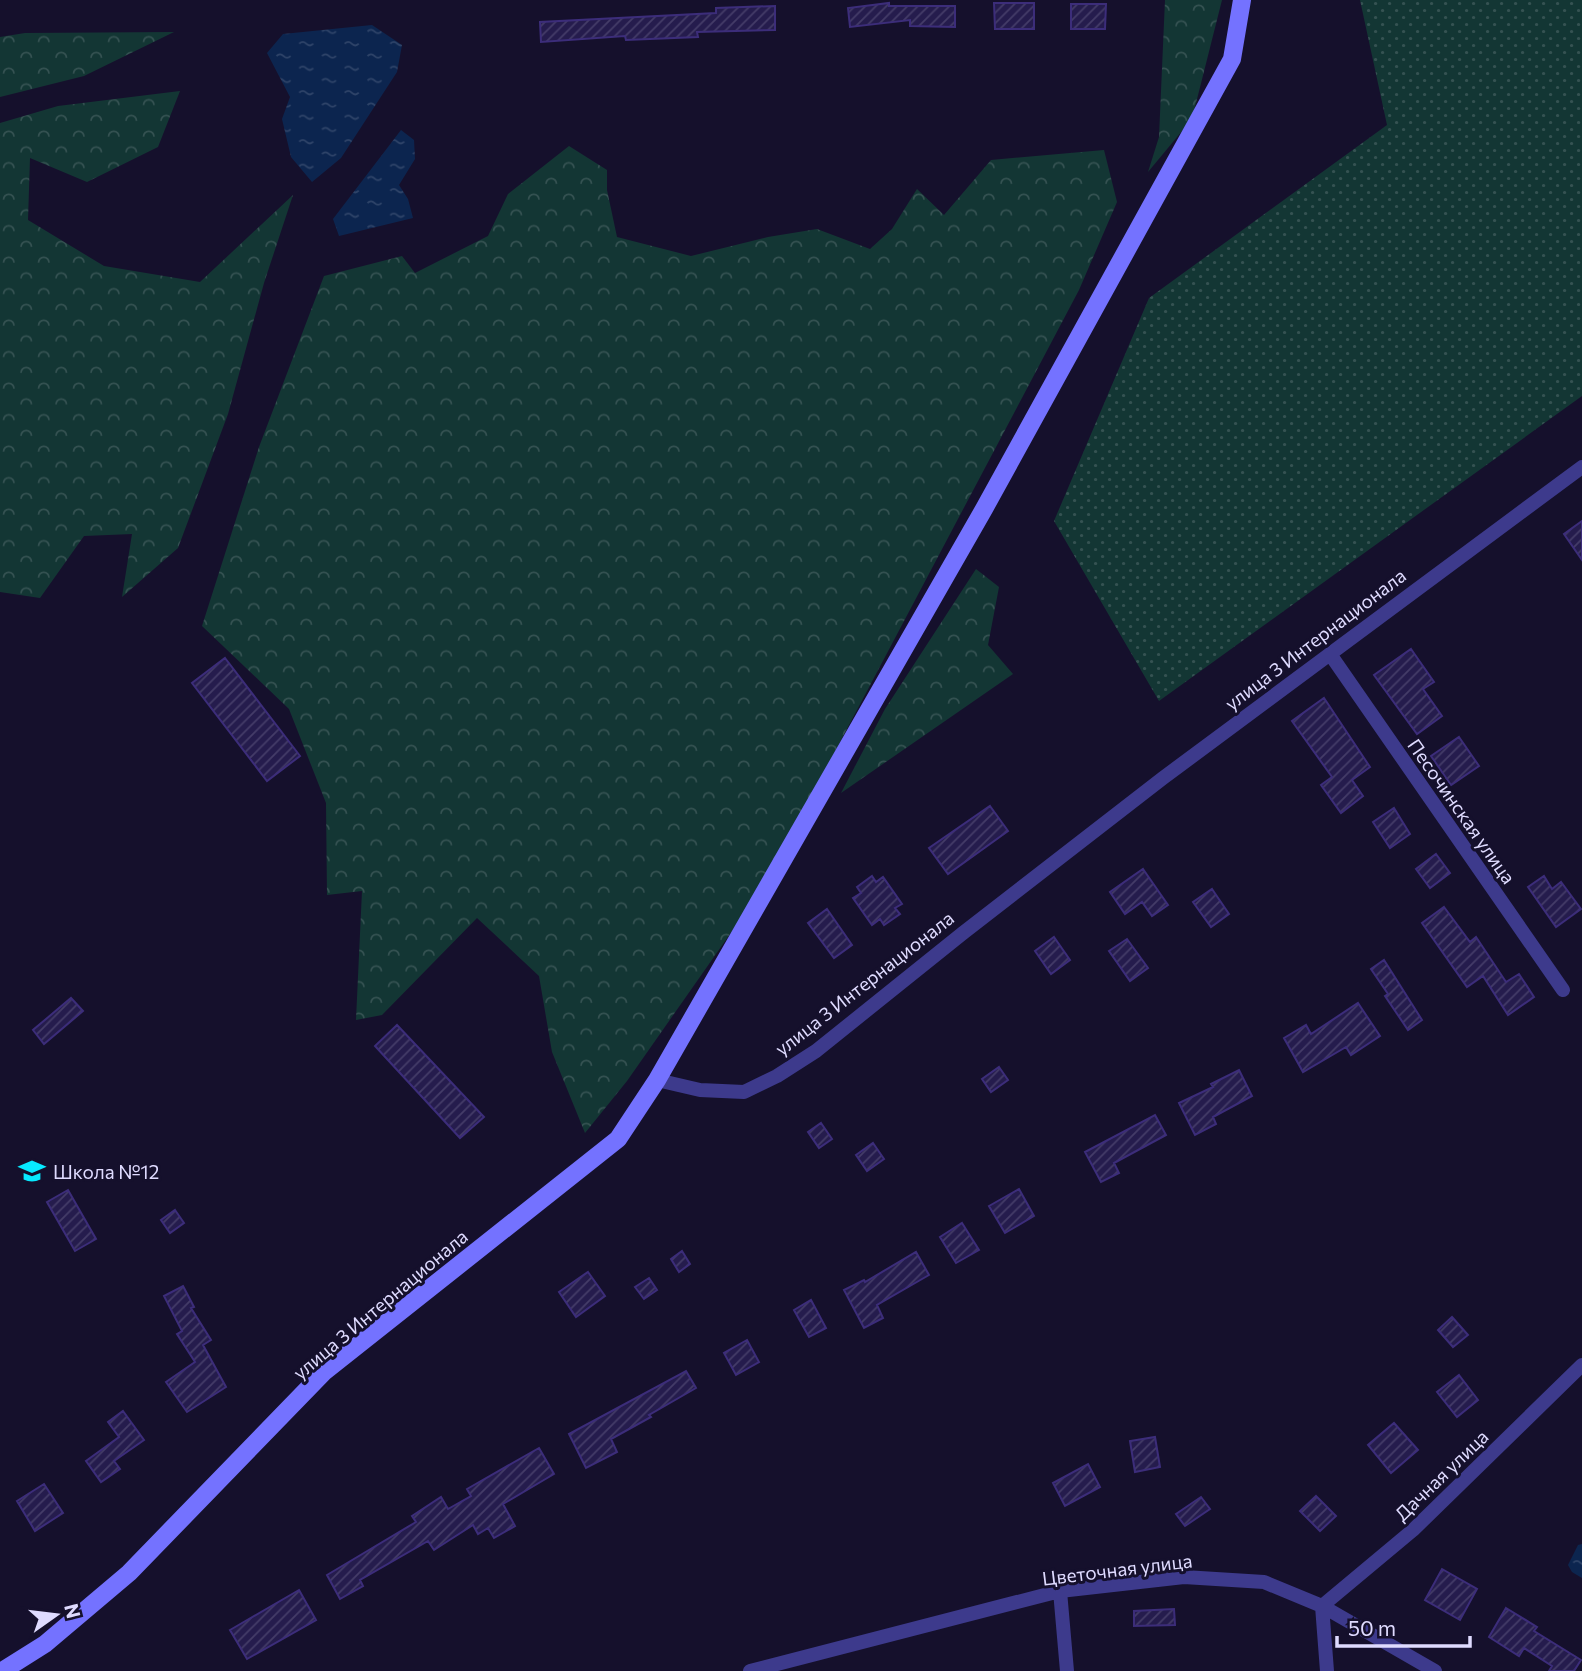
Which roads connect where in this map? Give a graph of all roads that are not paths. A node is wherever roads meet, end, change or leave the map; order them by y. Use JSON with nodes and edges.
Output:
{"nodes":[{"id":1,"x":1242,"y":0,"type":"edge"},
{"id":2,"x":1582,"y":467,"type":"edge"},
{"id":3,"x":1330,"y":654,"type":"junction"},
{"id":4,"x":1563,"y":990,"type":"dead end"},
{"id":5,"x":657,"y":1080,"type":"junction"},
{"id":6,"x":1582,"y":1365,"type":"edge"},
{"id":7,"x":1060,"y":1591,"type":"junction"},
{"id":8,"x":1322,"y":1606,"type":"junction"},
{"id":9,"x":781,"y":1667,"type":"edge"},
{"id":10,"x":3,"y":1669,"type":"edge"},
{"id":11,"x":750,"y":1671,"type":"edge"},
{"id":12,"x":1067,"y":1671,"type":"edge"},
{"id":13,"x":1327,"y":1671,"type":"edge"},
{"id":14,"x":1435,"y":1671,"type":"edge"}],
"edges":[{"from":1,"to":5,"type":"street"},
{"from":2,"to":3,"type":"street","name":"улица 3 Интернационала"},
{"from":3,"to":4,"type":"street","name":"Песочинская улица"},
{"from":3,"to":5,"type":"street","name":"улица 3 Интернационала"},
{"from":5,"to":10,"type":"street","name":"улица 3 Интернационала"},
{"from":6,"to":8,"type":"street","name":"Дачная улица"},
{"from":7,"to":8,"type":"street","name":"Цветочная улица"},
{"from":7,"to":9,"type":"street","name":"Цветочная улица"},
{"from":7,"to":12,"type":"street"},
{"from":8,"to":13,"type":"street"},
{"from":8,"to":14,"type":"street","name":"Цветочная улица"},
{"from":9,"to":11,"type":"street","name":"Цветочная улица"}]}
